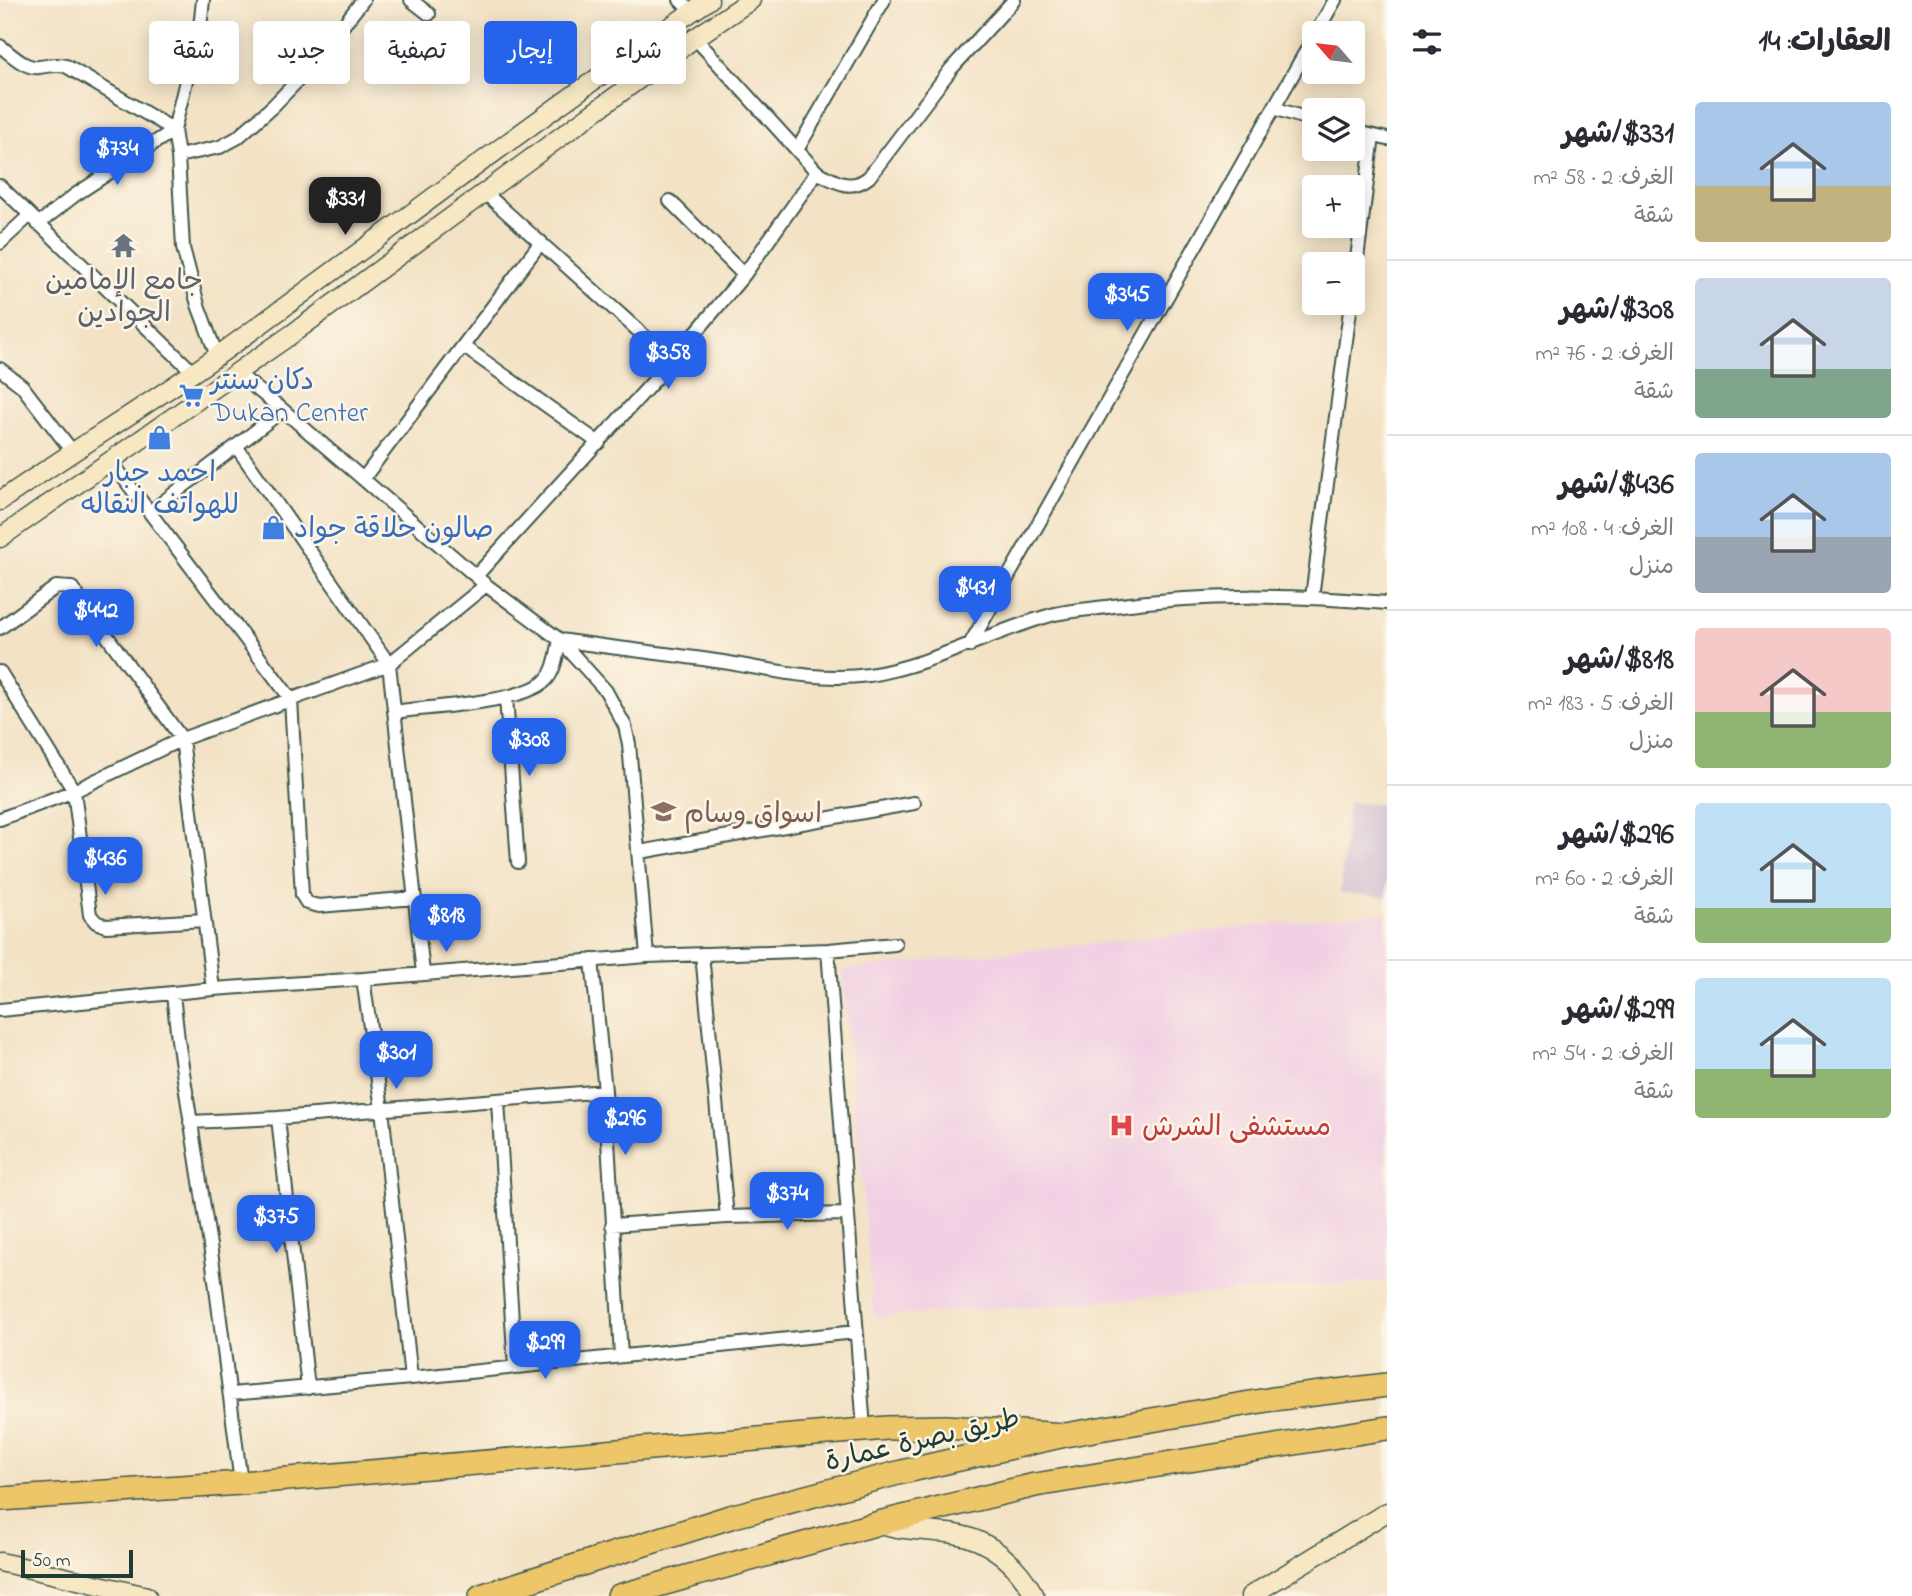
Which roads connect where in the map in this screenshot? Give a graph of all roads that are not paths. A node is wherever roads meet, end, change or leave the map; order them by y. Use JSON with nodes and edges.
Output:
{"nodes":[{"id":1,"x":203,"y":0,"type":"edge"},
{"id":2,"x":363,"y":0,"type":"edge"},
{"id":3,"x":411,"y":0,"type":"edge"},
{"id":4,"x":709,"y":0,"type":"edge"},
{"id":5,"x":751,"y":0,"type":"edge"},
{"id":6,"x":884,"y":0,"type":"edge"},
{"id":7,"x":1014,"y":0,"type":"edge"},
{"id":8,"x":1335,"y":0,"type":"edge"},
{"id":9,"x":686,"y":6,"type":"edge"},
{"id":10,"x":429,"y":13,"type":"dead end"},
{"id":11,"x":669,"y":21,"type":"edge"},
{"id":12,"x":1323,"y":21,"type":"edge"},
{"id":13,"x":695,"y":38,"type":"junction"},
{"id":14,"x":686,"y":45,"type":"edge"},
{"id":15,"x":0,"y":47,"type":"edge"},
{"id":16,"x":1302,"y":58,"type":"edge"},
{"id":17,"x":591,"y":83,"type":"edge"},
{"id":18,"x":633,"y":84,"type":"edge"},
{"id":19,"x":1274,"y":108,"type":"junction"},
{"id":20,"x":1302,"y":117,"type":"edge"},
{"id":21,"x":174,"y":130,"type":"junction"},
{"id":22,"x":1365,"y":134,"type":"edge"},
{"id":23,"x":1373,"y":136,"type":"junction"},
{"id":24,"x":1387,"y":139,"type":"edge"},
{"id":25,"x":797,"y":150,"type":"junction"},
{"id":26,"x":178,"y":156,"type":"junction"},
{"id":27,"x":817,"y":172,"type":"junction"},
{"id":28,"x":0,"y":186,"type":"edge"},
{"id":29,"x":484,"y":192,"type":"junction"},
{"id":30,"x":670,"y":201,"type":"dead end"},
{"id":31,"x":33,"y":220,"type":"junction"},
{"id":32,"x":541,"y":242,"type":"junction"},
{"id":33,"x":0,"y":243,"type":"edge"},
{"id":34,"x":1358,"y":252,"type":"edge"},
{"id":35,"x":744,"y":275,"type":"junction"},
{"id":36,"x":1349,"y":315,"type":"edge"},
{"id":37,"x":463,"y":346,"type":"junction"},
{"id":38,"x":217,"y":356,"type":"junction"},
{"id":39,"x":672,"y":362,"type":"junction"},
{"id":40,"x":0,"y":369,"type":"edge"},
{"id":41,"x":193,"y":372,"type":"junction"},
{"id":42,"x":237,"y":373,"type":"junction"},
{"id":43,"x":283,"y":410,"type":"junction"},
{"id":44,"x":120,"y":419,"type":"junction"},
{"id":45,"x":136,"y":442,"type":"junction"},
{"id":46,"x":599,"y":443,"type":"junction"},
{"id":47,"x":236,"y":446,"type":"junction"},
{"id":48,"x":72,"y":451,"type":"junction"},
{"id":49,"x":110,"y":460,"type":"junction"},
{"id":50,"x":363,"y":479,"type":"junction"},
{"id":51,"x":0,"y":502,"type":"edge"},
{"id":52,"x":150,"y":512,"type":"junction"},
{"id":53,"x":0,"y":538,"type":"edge"},
{"id":54,"x":481,"y":580,"type":"junction"},
{"id":55,"x":1312,"y":597,"type":"junction"},
{"id":56,"x":1387,"y":603,"type":"edge"},
{"id":57,"x":0,"y":628,"type":"edge"},
{"id":58,"x":560,"y":640,"type":"junction"},
{"id":59,"x":968,"y":646,"type":"junction"},
{"id":60,"x":389,"y":664,"type":"junction"},
{"id":61,"x":0,"y":672,"type":"edge"},
{"id":62,"x":506,"y":697,"type":"junction"},
{"id":63,"x":291,"y":699,"type":"junction"},
{"id":64,"x":394,"y":712,"type":"junction"},
{"id":65,"x":182,"y":739,"type":"junction"},
{"id":66,"x":74,"y":791,"type":"junction"},
{"id":67,"x":914,"y":803,"type":"dead end"},
{"id":68,"x":0,"y":819,"type":"edge"},
{"id":69,"x":640,"y":852,"type":"junction"},
{"id":70,"x":518,"y":862,"type":"dead end"},
{"id":71,"x":415,"y":898,"type":"junction"},
{"id":72,"x":204,"y":920,"type":"junction"},
{"id":73,"x":895,"y":944,"type":"dead end"},
{"id":74,"x":828,"y":950,"type":"junction"},
{"id":75,"x":702,"y":954,"type":"junction"},
{"id":76,"x":647,"y":956,"type":"junction"},
{"id":77,"x":592,"y":960,"type":"junction"},
{"id":78,"x":423,"y":973,"type":"junction"},
{"id":79,"x":363,"y":979,"type":"junction"},
{"id":80,"x":213,"y":989,"type":"junction"},
{"id":81,"x":173,"y":994,"type":"junction"},
{"id":82,"x":0,"y":1010,"type":"edge"},
{"id":83,"x":605,"y":1091,"type":"junction"},
{"id":84,"x":498,"y":1101,"type":"junction"},
{"id":85,"x":382,"y":1109,"type":"junction"},
{"id":86,"x":278,"y":1118,"type":"junction"},
{"id":87,"x":190,"y":1122,"type":"junction"},
{"id":88,"x":848,"y":1214,"type":"junction"},
{"id":89,"x":727,"y":1217,"type":"junction"},
{"id":90,"x":612,"y":1225,"type":"junction"},
{"id":91,"x":856,"y":1332,"type":"junction"},
{"id":92,"x":621,"y":1356,"type":"junction"},
{"id":93,"x":515,"y":1368,"type":"junction"},
{"id":94,"x":411,"y":1378,"type":"junction"},
{"id":95,"x":1381,"y":1382,"type":"edge"},
{"id":96,"x":308,"y":1388,"type":"junction"},
{"id":97,"x":231,"y":1394,"type":"junction"},
{"id":98,"x":1387,"y":1428,"type":"edge"},
{"id":99,"x":864,"y":1429,"type":"junction"},
{"id":100,"x":1065,"y":1435,"type":"junction"},
{"id":101,"x":241,"y":1483,"type":"junction"},
{"id":102,"x":0,"y":1499,"type":"edge"},
{"id":103,"x":1387,"y":1512,"type":"edge"},
{"id":104,"x":879,"y":1523,"type":"junction"},
{"id":105,"x":0,"y":1562,"type":"edge"},
{"id":106,"x":147,"y":1596,"type":"edge"},
{"id":107,"x":481,"y":1596,"type":"edge"},
{"id":108,"x":619,"y":1596,"type":"edge"},
{"id":109,"x":1035,"y":1596,"type":"edge"},
{"id":110,"x":1250,"y":1596,"type":"edge"}],
"edges":[{"from":1,"to":21,"type":"street"},
{"from":2,"to":26,"type":"street"},
{"from":3,"to":10,"type":"street"},
{"from":4,"to":9,"type":"street"},
{"from":5,"to":13,"type":"street"},
{"from":6,"to":25,"type":"street"},
{"from":7,"to":27,"type":"street"},
{"from":8,"to":12,"type":"street"},
{"from":9,"to":11,"type":"street"},
{"from":13,"to":14,"type":"street"},
{"from":13,"to":25,"type":"street"},
{"from":15,"to":21,"type":"street"},
{"from":16,"to":19,"type":"street"},
{"from":17,"to":38,"type":"street"},
{"from":18,"to":29,"type":"street"},
{"from":19,"to":20,"type":"street"},
{"from":19,"to":59,"type":"street"},
{"from":21,"to":26,"type":"street"},
{"from":21,"to":31,"type":"street"},
{"from":22,"to":23,"type":"street"},
{"from":23,"to":24,"type":"street"},
{"from":23,"to":34,"type":"street"},
{"from":25,"to":27,"type":"street"},
{"from":26,"to":38,"type":"street"},
{"from":27,"to":35,"type":"street"},
{"from":28,"to":31,"type":"street"},
{"from":29,"to":32,"type":"street"},
{"from":29,"to":42,"type":"street"},
{"from":30,"to":35,"type":"street"},
{"from":31,"to":33,"type":"street"},
{"from":31,"to":41,"type":"street"},
{"from":32,"to":37,"type":"street"},
{"from":32,"to":39,"type":"street"},
{"from":35,"to":39,"type":"street"},
{"from":36,"to":55,"type":"street"},
{"from":37,"to":46,"type":"street"},
{"from":37,"to":50,"type":"street"},
{"from":38,"to":41,"type":"street"},
{"from":39,"to":46,"type":"street"},
{"from":40,"to":48,"type":"street"},
{"from":41,"to":44,"type":"street"},
{"from":42,"to":43,"type":"street"},
{"from":42,"to":45,"type":"street"},
{"from":43,"to":47,"type":"street"},
{"from":43,"to":50,"type":"street"},
{"from":44,"to":45,"type":"street"},
{"from":44,"to":48,"type":"street"},
{"from":45,"to":49,"type":"street"},
{"from":46,"to":54,"type":"street"},
{"from":47,"to":52,"type":"street"},
{"from":47,"to":60,"type":"street"},
{"from":48,"to":51,"type":"street"},
{"from":49,"to":52,"type":"street"},
{"from":49,"to":53,"type":"street"},
{"from":50,"to":54,"type":"street"},
{"from":52,"to":63,"type":"street"},
{"from":54,"to":58,"type":"street"},
{"from":54,"to":60,"type":"street"},
{"from":55,"to":56,"type":"street"},
{"from":55,"to":59,"type":"street"},
{"from":57,"to":65,"type":"street"},
{"from":58,"to":59,"type":"street"},
{"from":58,"to":62,"type":"street"},
{"from":58,"to":69,"type":"street"},
{"from":60,"to":63,"type":"street"},
{"from":60,"to":64,"type":"street"},
{"from":61,"to":66,"type":"street"},
{"from":62,"to":64,"type":"street"},
{"from":62,"to":70,"type":"street"},
{"from":63,"to":65,"type":"street"},
{"from":63,"to":71,"type":"street"},
{"from":64,"to":71,"type":"street"},
{"from":65,"to":66,"type":"street"},
{"from":65,"to":72,"type":"street"},
{"from":66,"to":68,"type":"street"},
{"from":66,"to":72,"type":"street"},
{"from":67,"to":69,"type":"street"},
{"from":69,"to":76,"type":"street"},
{"from":71,"to":78,"type":"street"},
{"from":72,"to":80,"type":"street"},
{"from":73,"to":74,"type":"street"},
{"from":74,"to":75,"type":"street"},
{"from":74,"to":88,"type":"street"},
{"from":75,"to":76,"type":"street"},
{"from":75,"to":89,"type":"street"},
{"from":76,"to":77,"type":"street"},
{"from":77,"to":78,"type":"street"},
{"from":77,"to":83,"type":"street"},
{"from":78,"to":79,"type":"street"},
{"from":79,"to":80,"type":"street"},
{"from":79,"to":85,"type":"street"},
{"from":80,"to":81,"type":"street"},
{"from":81,"to":82,"type":"street"},
{"from":81,"to":87,"type":"street"},
{"from":83,"to":84,"type":"street"},
{"from":83,"to":90,"type":"street"},
{"from":84,"to":85,"type":"street"},
{"from":84,"to":93,"type":"street"},
{"from":85,"to":86,"type":"street"},
{"from":85,"to":94,"type":"street"},
{"from":86,"to":87,"type":"street"},
{"from":86,"to":96,"type":"street"},
{"from":87,"to":97,"type":"street"},
{"from":88,"to":89,"type":"street"},
{"from":88,"to":91,"type":"street"},
{"from":89,"to":90,"type":"street"},
{"from":90,"to":92,"type":"street"},
{"from":91,"to":92,"type":"street"},
{"from":91,"to":99,"type":"street"},
{"from":92,"to":93,"type":"street"},
{"from":93,"to":94,"type":"street"},
{"from":94,"to":96,"type":"street"},
{"from":95,"to":100,"type":"highway","name":"طريق بصرة عمارة"},
{"from":96,"to":97,"type":"street"},
{"from":97,"to":101,"type":"street"},
{"from":98,"to":104,"type":"highway"},
{"from":99,"to":100,"type":"highway"},
{"from":99,"to":101,"type":"highway"},
{"from":100,"to":107,"type":"highway","name":"طريق بصرة عمارة"},
{"from":101,"to":102,"type":"highway"},
{"from":103,"to":110,"type":"street"},
{"from":104,"to":108,"type":"highway"},
{"from":104,"to":109,"type":"street"},
{"from":105,"to":106,"type":"street"}]}
